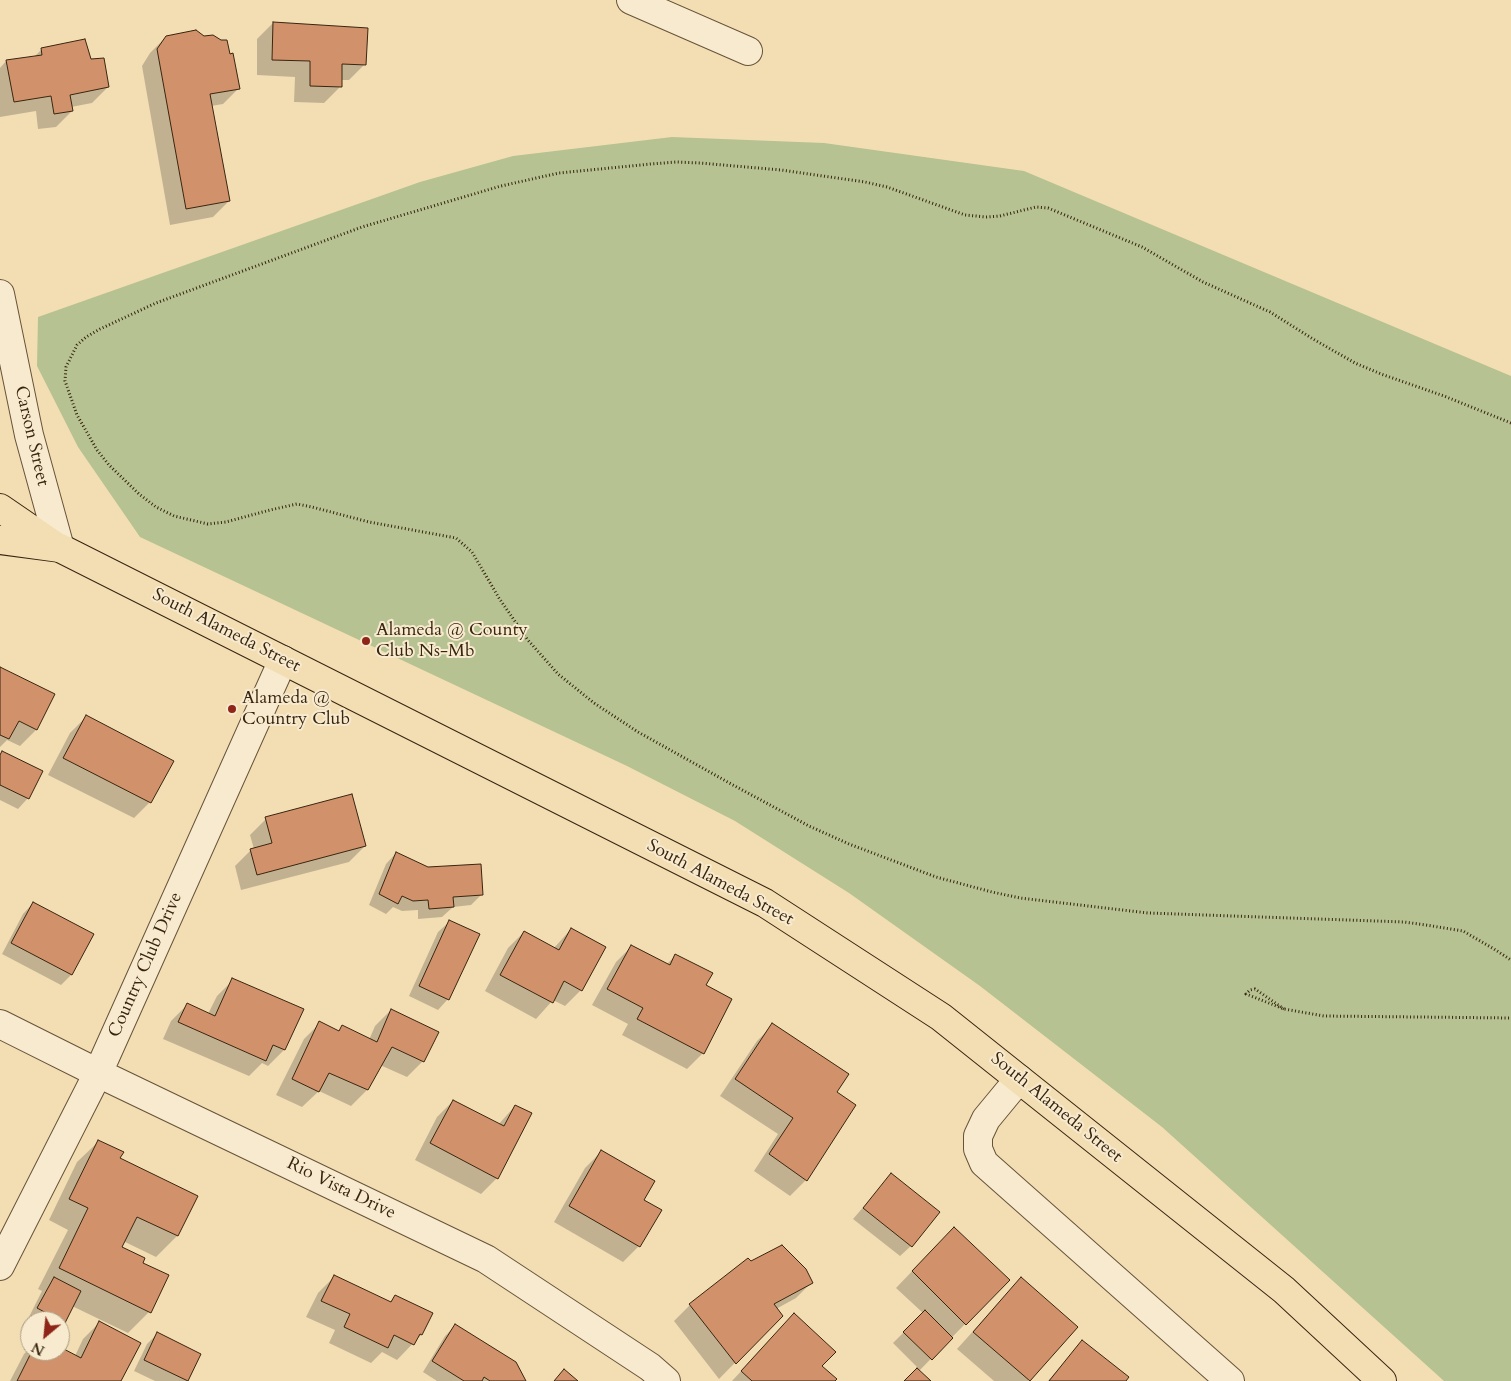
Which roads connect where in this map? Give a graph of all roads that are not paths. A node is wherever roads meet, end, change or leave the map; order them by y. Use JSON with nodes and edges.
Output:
{"nodes":[{"id":1,"x":631,"y":0,"type":"edge"},
{"id":2,"x":748,"y":51,"type":"dead end"},
{"id":3,"x":0,"y":294,"type":"edge"},
{"id":4,"x":0,"y":508,"type":"edge"},
{"id":5,"x":0,"y":540,"type":"edge"},
{"id":6,"x":60,"y":548,"type":"junction"},
{"id":7,"x":283,"y":660,"type":"junction"},
{"id":8,"x":0,"y":1024,"type":"edge"},
{"id":9,"x":98,"y":1073,"type":"junction"},
{"id":10,"x":1019,"y":1079,"type":"junction"},
{"id":11,"x":0,"y":1266,"type":"edge"},
{"id":12,"x":666,"y":1381,"type":"edge"},
{"id":13,"x":1230,"y":1381,"type":"edge"},
{"id":14,"x":1382,"y":1381,"type":"edge"}],
"edges":[{"from":1,"to":2,"type":"street"},
{"from":3,"to":6,"type":"street","name":"Carson Street"},
{"from":4,"to":6,"type":"main road"},
{"from":5,"to":6,"type":"main road","name":"South Alameda Street"},
{"from":6,"to":7,"type":"main road","name":"South Alameda Street"},
{"from":7,"to":9,"type":"street","name":"Country Club Drive"},
{"from":7,"to":10,"type":"main road","name":"South Alameda Street"},
{"from":8,"to":9,"type":"street","name":"Rio Vista Drive"},
{"from":9,"to":11,"type":"street","name":"Country Club Drive"},
{"from":9,"to":12,"type":"street","name":"Rio Vista Drive"},
{"from":10,"to":13,"type":"street"},
{"from":10,"to":14,"type":"main road","name":"South Alameda Street"}]}
